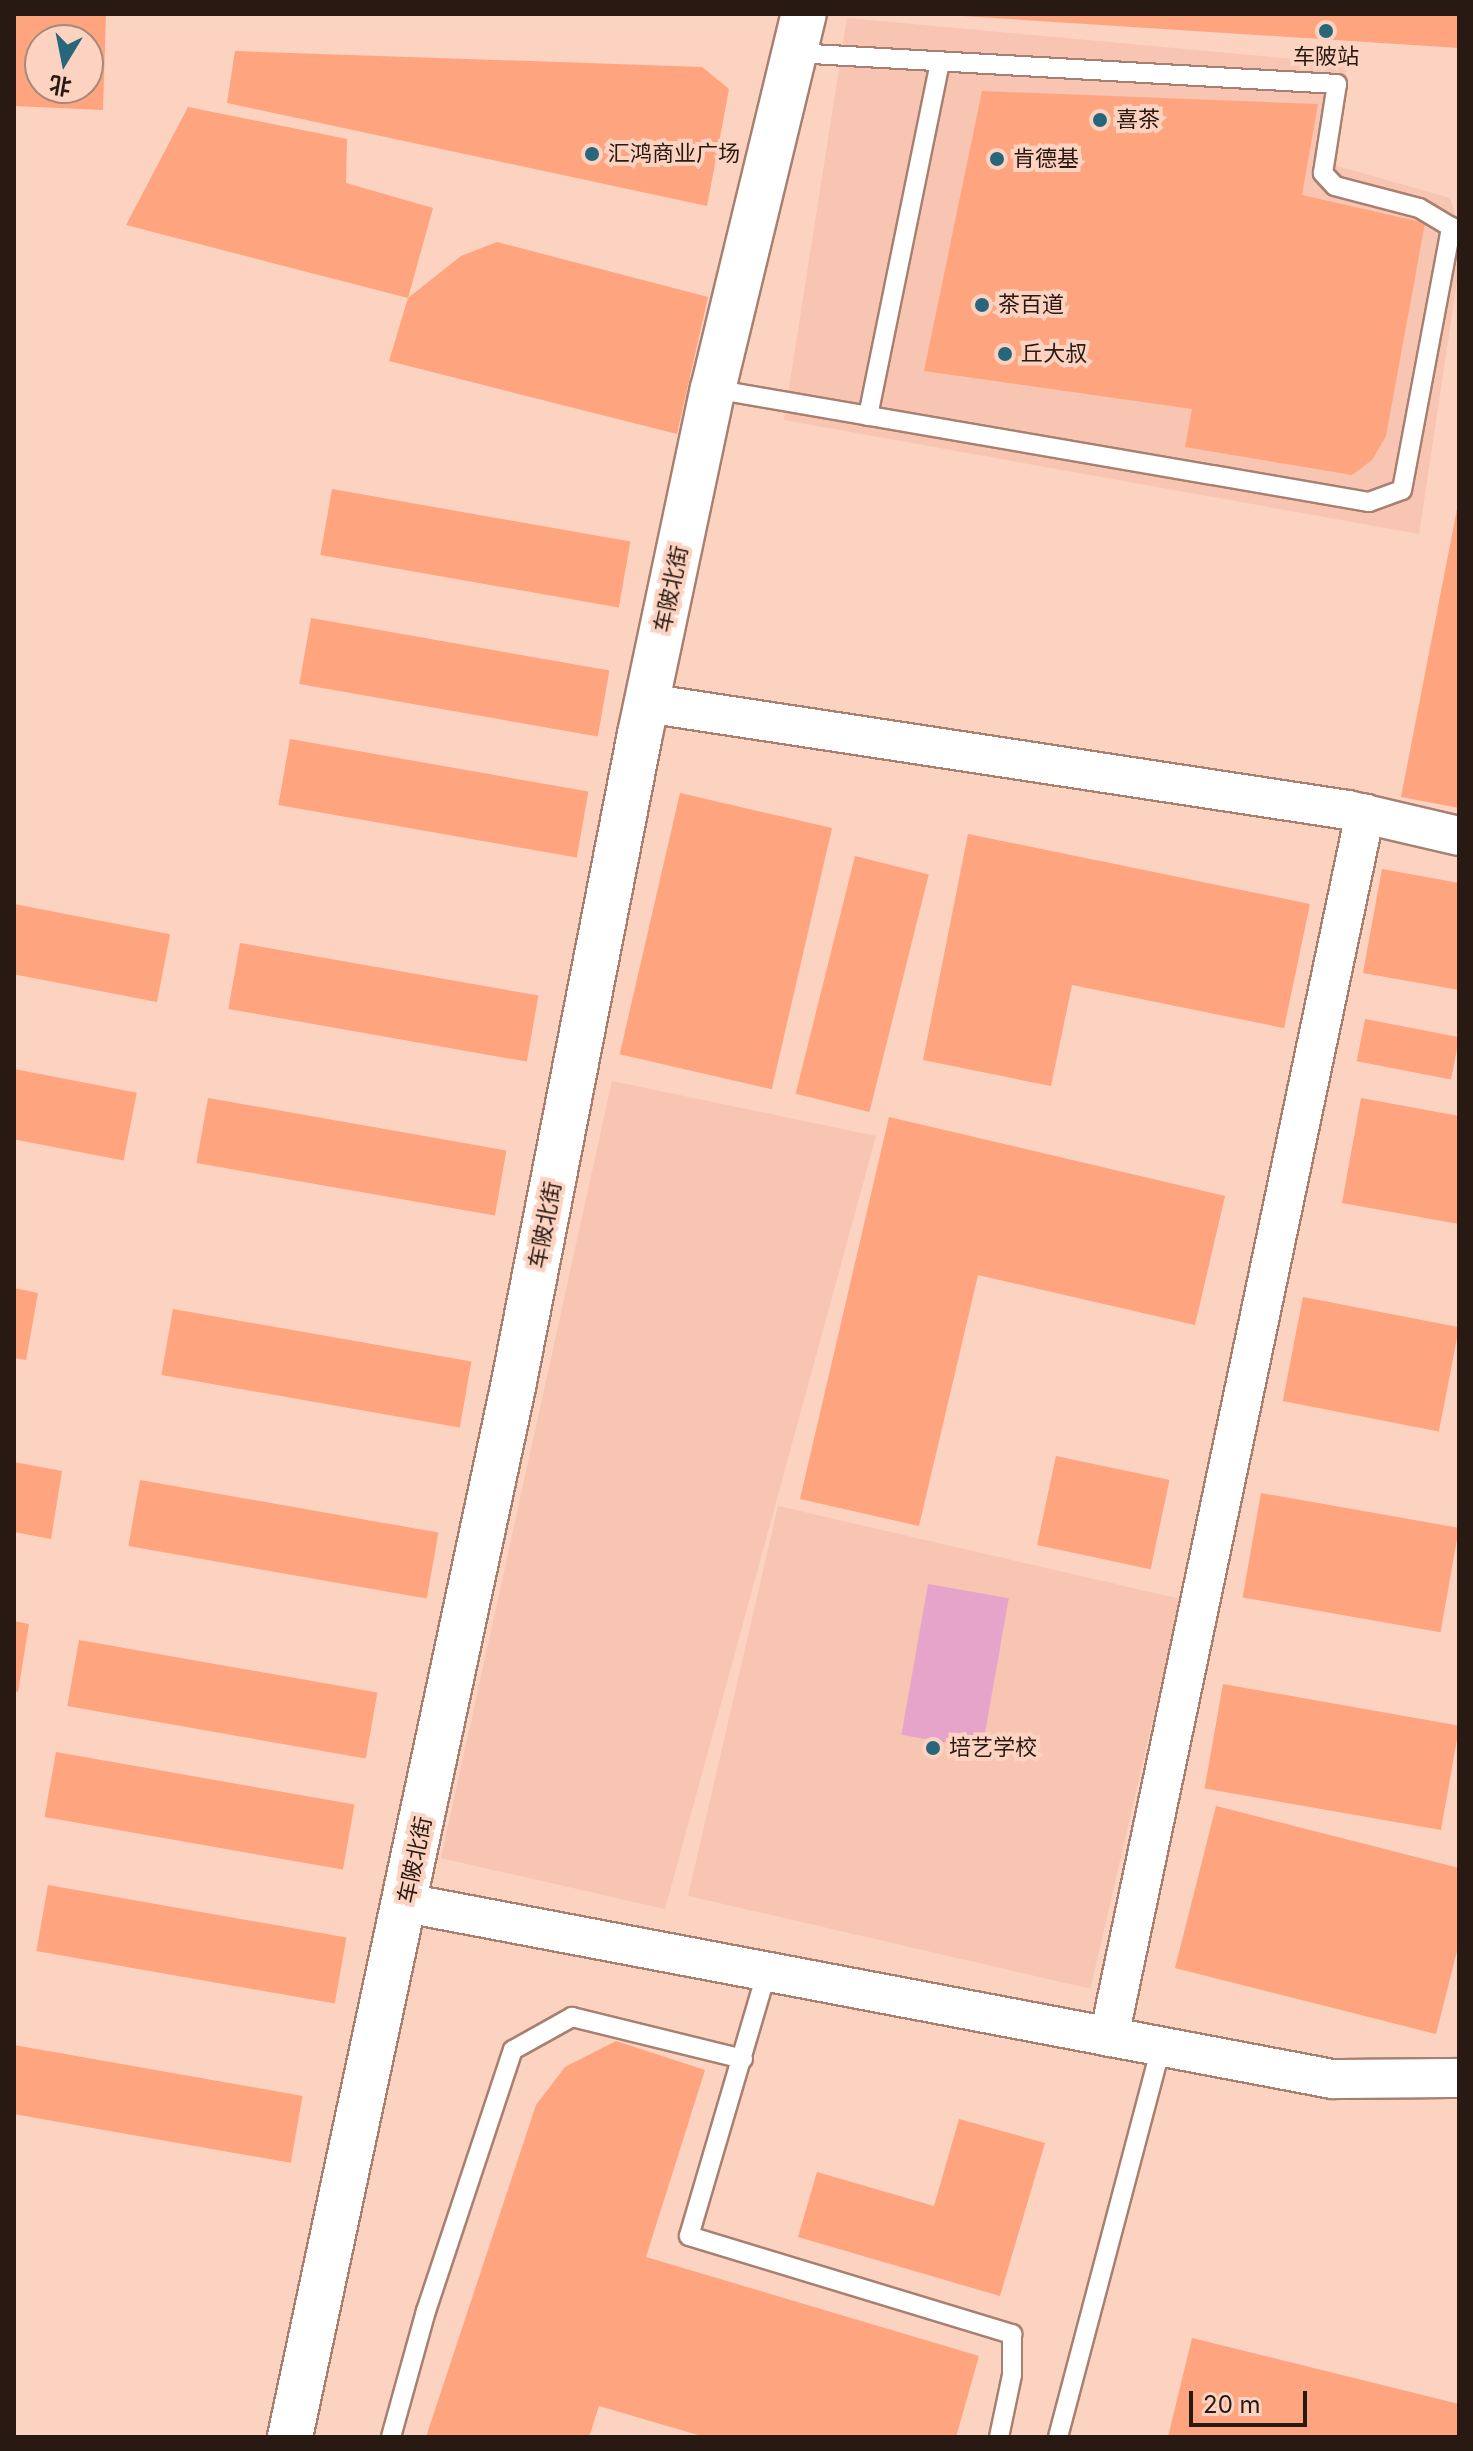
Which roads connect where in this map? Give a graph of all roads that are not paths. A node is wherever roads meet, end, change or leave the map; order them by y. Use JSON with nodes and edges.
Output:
{"nodes":[{"id":1,"x":799,"y":34,"type":"edge"},
{"id":2,"x":940,"y":61,"type":"junction"},
{"id":3,"x":713,"y":389,"type":"junction"},
{"id":4,"x":868,"y":416,"type":"junction"},
{"id":5,"x":646,"y":703,"type":"junction"},
{"id":6,"x":1365,"y":814,"type":"junction"},
{"id":7,"x":1459,"y":836,"type":"edge"},
{"id":8,"x":406,"y":1903,"type":"junction"},
{"id":9,"x":767,"y":1971,"type":"junction"},
{"id":10,"x":1109,"y":2037,"type":"junction"},
{"id":11,"x":1161,"y":2046,"type":"junction"},
{"id":12,"x":743,"y":2059,"type":"junction"},
{"id":13,"x":1457,"y":2066,"type":"edge"},
{"id":14,"x":290,"y":2437,"type":"edge"},
{"id":15,"x":391,"y":2437,"type":"edge"},
{"id":16,"x":999,"y":2437,"type":"edge"},
{"id":17,"x":1058,"y":2437,"type":"edge"}],
"edges":[{"from":1,"to":2,"type":"lane"},
{"from":1,"to":3,"type":"street","name":"车陂北街"},
{"from":2,"to":4,"type":"lane"},
{"from":2,"to":4,"type":"lane"},
{"from":3,"to":4,"type":"lane"},
{"from":3,"to":5,"type":"street","name":"车陂北街"},
{"from":5,"to":6,"type":"street"},
{"from":5,"to":8,"type":"street","name":"车陂北街"},
{"from":6,"to":7,"type":"street"},
{"from":6,"to":10,"type":"street"},
{"from":8,"to":9,"type":"street"},
{"from":8,"to":14,"type":"street","name":"车陂北街"},
{"from":9,"to":10,"type":"street"},
{"from":9,"to":12,"type":"lane"},
{"from":10,"to":11,"type":"street"},
{"from":11,"to":13,"type":"street"},
{"from":11,"to":17,"type":"lane"},
{"from":12,"to":15,"type":"lane"},
{"from":12,"to":16,"type":"lane"}]}
